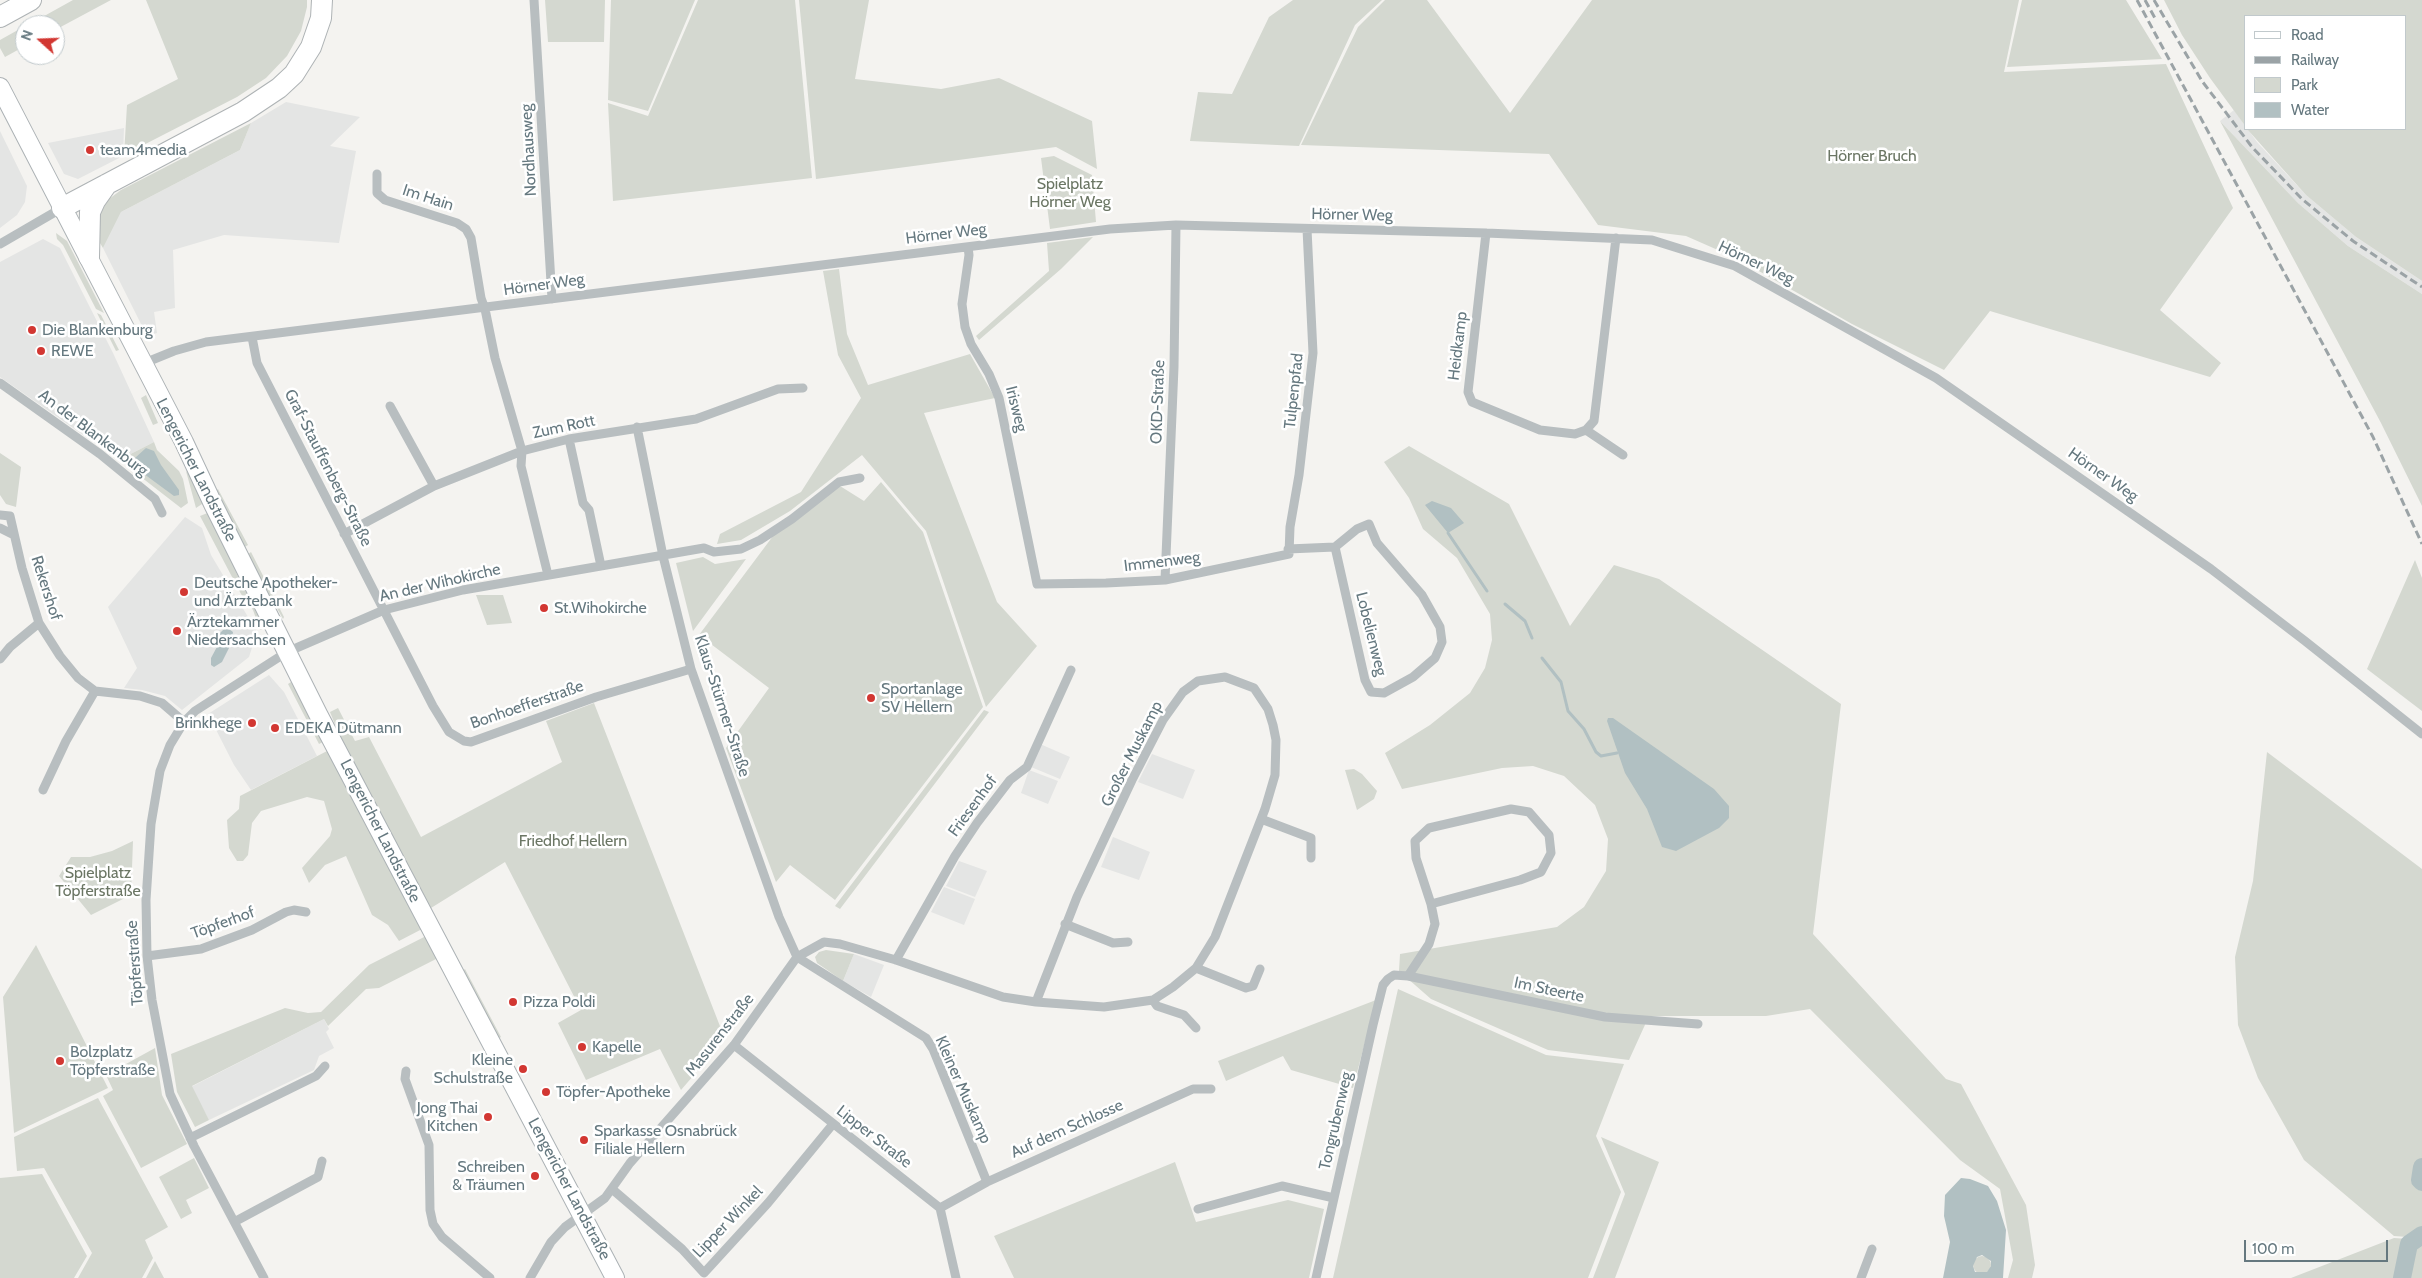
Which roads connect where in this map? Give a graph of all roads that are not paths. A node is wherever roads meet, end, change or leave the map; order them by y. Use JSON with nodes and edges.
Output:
{"nodes":[{"id":1,"x":31,"y":0,"type":"edge"},
{"id":2,"x":322,"y":0,"type":"edge"},
{"id":3,"x":534,"y":0,"type":"edge"},
{"id":4,"x":4,"y":15,"type":"edge"},
{"id":5,"x":0,"y":87,"type":"edge"},
{"id":6,"x":378,"y":174,"type":"dead end"},
{"id":7,"x":110,"y":182,"type":"junction"},
{"id":8,"x":62,"y":208,"type":"junction"},
{"id":9,"x":1176,"y":225,"type":"junction"},
{"id":10,"x":1307,"y":229,"type":"junction"},
{"id":11,"x":1486,"y":232,"type":"junction"},
{"id":12,"x":1616,"y":238,"type":"junction"},
{"id":13,"x":0,"y":244,"type":"edge"},
{"id":14,"x":968,"y":247,"type":"junction"},
{"id":15,"x":89,"y":257,"type":"junction"},
{"id":16,"x":552,"y":299,"type":"junction"},
{"id":17,"x":485,"y":309,"type":"junction"},
{"id":18,"x":252,"y":336,"type":"junction"},
{"id":19,"x":142,"y":364,"type":"junction"},
{"id":20,"x":0,"y":384,"type":"edge"},
{"id":21,"x":803,"y":388,"type":"dead end"},
{"id":22,"x":390,"y":406,"type":"dead end"},
{"id":23,"x":638,"y":427,"type":"junction"},
{"id":24,"x":1586,"y":430,"type":"junction"},
{"id":25,"x":569,"y":439,"type":"junction"},
{"id":26,"x":522,"y":452,"type":"junction"},
{"id":27,"x":1623,"y":455,"type":"dead end"},
{"id":28,"x":860,"y":478,"type":"dead end"},
{"id":29,"x":434,"y":486,"type":"junction"},
{"id":30,"x":162,"y":513,"type":"dead end"},
{"id":31,"x":0,"y":516,"type":"edge"},
{"id":32,"x":0,"y":528,"type":"edge"},
{"id":33,"x":344,"y":534,"type":"junction"},
{"id":34,"x":14,"y":535,"type":"junction"},
{"id":35,"x":1335,"y":547,"type":"junction"},
{"id":36,"x":1288,"y":552,"type":"junction"},
{"id":37,"x":663,"y":556,"type":"junction"},
{"id":38,"x":601,"y":566,"type":"junction"},
{"id":39,"x":548,"y":575,"type":"junction"},
{"id":40,"x":1165,"y":580,"type":"junction"},
{"id":41,"x":1037,"y":584,"type":"joint"},
{"id":42,"x":384,"y":610,"type":"junction"},
{"id":43,"x":39,"y":623,"type":"junction"},
{"id":44,"x":287,"y":652,"type":"junction"},
{"id":45,"x":0,"y":659,"type":"edge"},
{"id":46,"x":691,"y":669,"type":"junction"},
{"id":47,"x":1071,"y":670,"type":"dead end"},
{"id":48,"x":94,"y":691,"type":"junction"},
{"id":49,"x":184,"y":722,"type":"junction"},
{"id":50,"x":2422,"y":734,"type":"edge"},
{"id":51,"x":43,"y":790,"type":"dead end"},
{"id":52,"x":1261,"y":819,"type":"junction"},
{"id":53,"x":1311,"y":858,"type":"dead end"},
{"id":54,"x":1431,"y":904,"type":"junction"},
{"id":55,"x":306,"y":912,"type":"dead end"},
{"id":56,"x":1066,"y":924,"type":"junction"},
{"id":57,"x":1128,"y":942,"type":"dead end"},
{"id":58,"x":147,"y":956,"type":"junction"},
{"id":59,"x":796,"y":957,"type":"junction"},
{"id":60,"x":896,"y":960,"type":"junction"},
{"id":61,"x":1196,"y":968,"type":"junction"},
{"id":62,"x":1260,"y":969,"type":"dead end"},
{"id":63,"x":1394,"y":975,"type":"joint"},
{"id":64,"x":1408,"y":976,"type":"junction"},
{"id":65,"x":1153,"y":1000,"type":"junction"},
{"id":66,"x":1036,"y":1002,"type":"junction"},
{"id":67,"x":1698,"y":1024,"type":"dead end"},
{"id":68,"x":1196,"y":1028,"type":"dead end"},
{"id":69,"x":734,"y":1045,"type":"junction"},
{"id":70,"x":325,"y":1066,"type":"dead end"},
{"id":71,"x":406,"y":1071,"type":"dead end"},
{"id":72,"x":1211,"y":1089,"type":"dead end"},
{"id":73,"x":833,"y":1124,"type":"junction"},
{"id":74,"x":190,"y":1138,"type":"junction"},
{"id":75,"x":322,"y":1161,"type":"dead end"},
{"id":76,"x":987,"y":1182,"type":"junction"},
{"id":77,"x":612,"y":1189,"type":"junction"},
{"id":78,"x":1334,"y":1198,"type":"junction"},
{"id":79,"x":940,"y":1208,"type":"junction"},
{"id":80,"x":1198,"y":1209,"type":"dead end"},
{"id":81,"x":583,"y":1216,"type":"junction"},
{"id":82,"x":236,"y":1221,"type":"junction"},
{"id":83,"x":1872,"y":1248,"type":"dead end"},
{"id":84,"x":264,"y":1278,"type":"edge"},
{"id":85,"x":490,"y":1278,"type":"edge"},
{"id":86,"x":530,"y":1278,"type":"edge"},
{"id":87,"x":615,"y":1278,"type":"edge"},
{"id":88,"x":956,"y":1278,"type":"edge"},
{"id":89,"x":1316,"y":1278,"type":"edge"},
{"id":90,"x":1861,"y":1278,"type":"edge"}],
"edges":[{"from":1,"to":4,"type":"highway"},
{"from":2,"to":7,"type":"highway"},
{"from":3,"to":16,"type":"street","name":"Nordhausweg"},
{"from":5,"to":8,"type":"main road","name":"Lengericher Landstraße"},
{"from":6,"to":17,"type":"street","name":"Im Hain"},
{"from":7,"to":8,"type":"highway"},
{"from":7,"to":15,"type":"highway"},
{"from":8,"to":13,"type":"street"},
{"from":8,"to":15,"type":"main road","name":"Lengericher Landstraße"},
{"from":9,"to":10,"type":"street","name":"Hörner Weg"},
{"from":9,"to":14,"type":"street","name":"Hörner Weg"},
{"from":9,"to":40,"type":"street","name":"OKD-Straße"},
{"from":10,"to":11,"type":"street","name":"Hörner Weg"},
{"from":10,"to":36,"type":"street","name":"Tulpenpfad"},
{"from":11,"to":12,"type":"street","name":"Hörner Weg"},
{"from":11,"to":24,"type":"street","name":"Heidkamp"},
{"from":12,"to":24,"type":"street"},
{"from":12,"to":50,"type":"street","name":"Hörner Weg"},
{"from":14,"to":16,"type":"street","name":"Hörner Weg"},
{"from":14,"to":41,"type":"street","name":"Irisweg"},
{"from":15,"to":19,"type":"main road","name":"Lengericher Landstraße"},
{"from":16,"to":17,"type":"street","name":"Hörner Weg"},
{"from":17,"to":18,"type":"street","name":"Hörner Weg"},
{"from":17,"to":26,"type":"street"},
{"from":18,"to":19,"type":"street","name":"Hörner Weg"},
{"from":18,"to":33,"type":"street","name":"Graf-Stauffenberg-Straße"},
{"from":19,"to":44,"type":"main road","name":"Lengericher Landstraße"},
{"from":20,"to":30,"type":"street","name":"An der Blankenburg"},
{"from":21,"to":23,"type":"street","name":"Zum Rott"},
{"from":22,"to":29,"type":"street"},
{"from":23,"to":25,"type":"street","name":"Zum Rott"},
{"from":23,"to":37,"type":"street","name":"Klaus-Stürmer-Straße"},
{"from":24,"to":27,"type":"street"},
{"from":25,"to":26,"type":"street","name":"Zum Rott"},
{"from":25,"to":38,"type":"street"},
{"from":26,"to":29,"type":"street","name":"Zum Rott"},
{"from":26,"to":39,"type":"street"},
{"from":28,"to":37,"type":"street","name":"An der Wihokirche"},
{"from":29,"to":33,"type":"street","name":"Zum Rott"},
{"from":31,"to":34,"type":"street","name":"Rekershof"},
{"from":32,"to":34,"type":"street"},
{"from":33,"to":42,"type":"street","name":"Graf-Stauffenberg-Straße"},
{"from":34,"to":43,"type":"street","name":"Rekershof"},
{"from":35,"to":35,"type":"street","name":"Lobelienweg"},
{"from":35,"to":36,"type":"street"},
{"from":36,"to":40,"type":"street","name":"Immenweg"},
{"from":37,"to":38,"type":"street","name":"An der Wihokirche"},
{"from":37,"to":46,"type":"street","name":"Klaus-Stürmer-Straße"},
{"from":38,"to":39,"type":"street","name":"An der Wihokirche"},
{"from":39,"to":42,"type":"street","name":"An der Wihokirche"},
{"from":40,"to":41,"type":"street","name":"Immenweg"},
{"from":42,"to":44,"type":"street","name":"An der Wihokirche"},
{"from":42,"to":46,"type":"street","name":"Bonhoefferstraße"},
{"from":43,"to":45,"type":"street"},
{"from":43,"to":48,"type":"street","name":"Rekershof"},
{"from":44,"to":49,"type":"street","name":"Töpferstraße"},
{"from":44,"to":81,"type":"main road","name":"Lengericher Landstraße"},
{"from":46,"to":59,"type":"street","name":"Klaus-Stürmer-Straße"},
{"from":47,"to":60,"type":"street","name":"Friesenhof"},
{"from":48,"to":49,"type":"street"},
{"from":48,"to":51,"type":"street"},
{"from":49,"to":58,"type":"street","name":"Töpferstraße"},
{"from":52,"to":53,"type":"street"},
{"from":52,"to":56,"type":"street","name":"Großer Muskamp"},
{"from":52,"to":61,"type":"street","name":"Großer Muskamp"},
{"from":54,"to":54,"type":"street"},
{"from":54,"to":64,"type":"street"},
{"from":55,"to":58,"type":"street","name":"Töpferhof"},
{"from":56,"to":57,"type":"street"},
{"from":56,"to":66,"type":"street","name":"Großer Muskamp"},
{"from":58,"to":74,"type":"street","name":"Töpferstraße"},
{"from":59,"to":60,"type":"street","name":"Großer Muskamp"},
{"from":59,"to":69,"type":"street","name":"Masurenstraße"},
{"from":59,"to":76,"type":"street","name":"Kleiner Muskamp"},
{"from":60,"to":66,"type":"street","name":"Großer Muskamp"},
{"from":61,"to":62,"type":"street"},
{"from":61,"to":65,"type":"street","name":"Großer Muskamp"},
{"from":63,"to":64,"type":"street","name":"Im Steerte"},
{"from":63,"to":78,"type":"street","name":"Tongrubenweg"},
{"from":64,"to":67,"type":"street","name":"Im Steerte"},
{"from":65,"to":66,"type":"street","name":"Großer Muskamp"},
{"from":65,"to":68,"type":"street"},
{"from":69,"to":73,"type":"street","name":"Lipper Straße"},
{"from":69,"to":77,"type":"street","name":"Masurenstraße"},
{"from":70,"to":74,"type":"street"},
{"from":71,"to":85,"type":"street"},
{"from":72,"to":76,"type":"street","name":"Auf dem Schlosse"},
{"from":73,"to":77,"type":"street","name":"Lipper Winkel"},
{"from":73,"to":79,"type":"street","name":"Lipper Straße"},
{"from":74,"to":82,"type":"street","name":"Töpferstraße"},
{"from":75,"to":82,"type":"street"},
{"from":76,"to":79,"type":"street","name":"Auf dem Schlosse"},
{"from":77,"to":81,"type":"street","name":"Masurenstraße"},
{"from":78,"to":80,"type":"street"},
{"from":78,"to":89,"type":"street","name":"Tongrubenweg"},
{"from":79,"to":88,"type":"street"},
{"from":81,"to":86,"type":"street"},
{"from":81,"to":87,"type":"main road","name":"Lengericher Landstraße"},
{"from":82,"to":84,"type":"street","name":"Töpferstraße"},
{"from":83,"to":90,"type":"street"}]}
